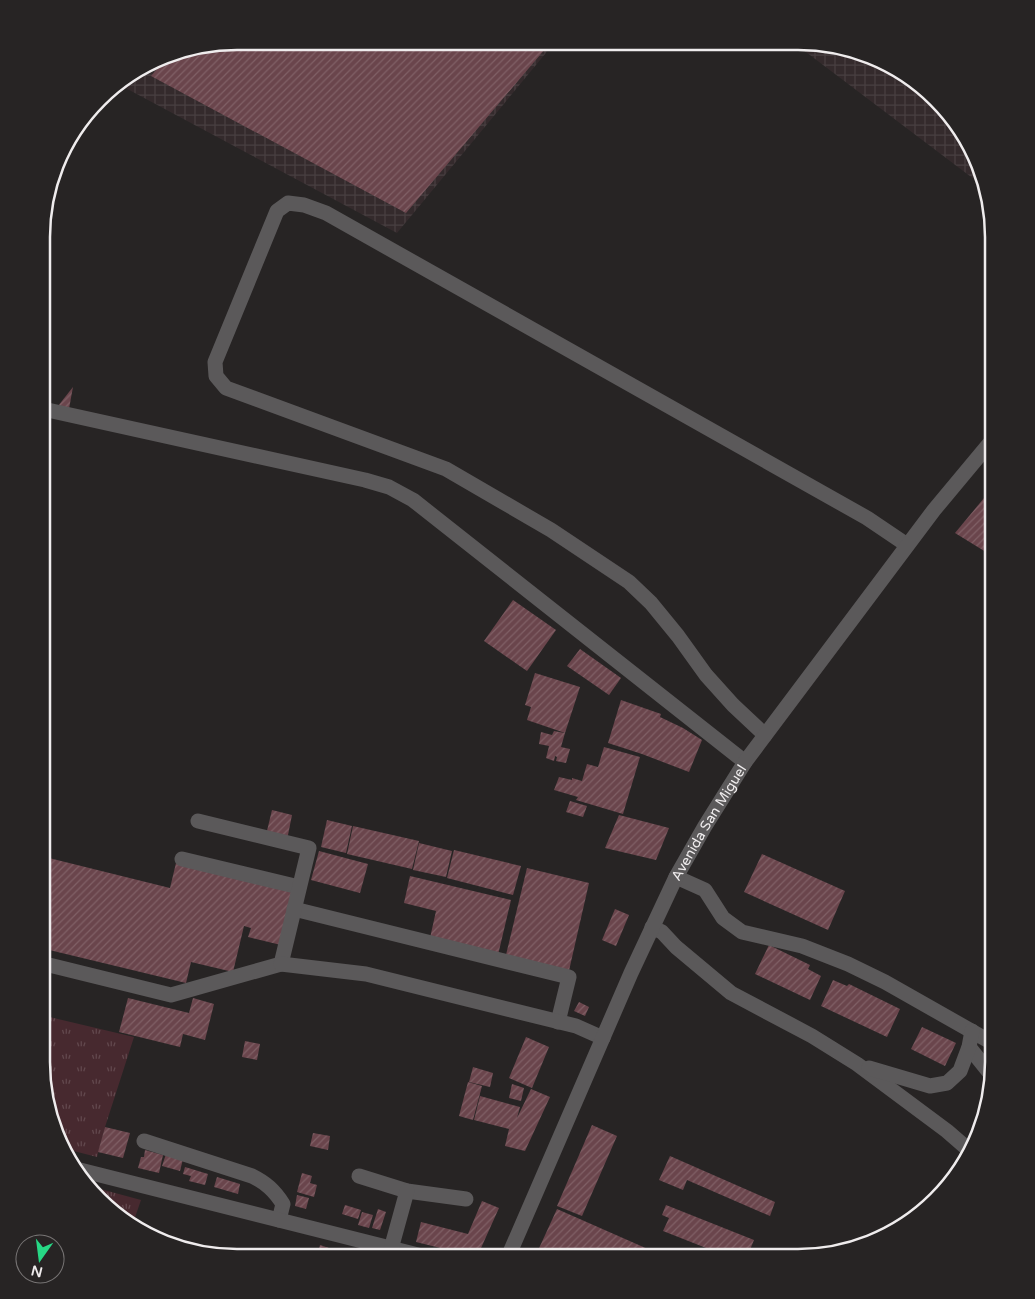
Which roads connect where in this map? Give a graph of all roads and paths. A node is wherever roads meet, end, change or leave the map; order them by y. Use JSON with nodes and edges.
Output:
{"nodes":[{"id":1,"x":50,"y":411,"type":"edge"},
{"id":2,"x":985,"y":449,"type":"edge"},
{"id":3,"x":907,"y":545,"type":"junction"},
{"id":4,"x":765,"y":735,"type":"junction"},
{"id":5,"x":745,"y":762,"type":"junction"},
{"id":6,"x":198,"y":821,"type":"dead end"},
{"id":7,"x":182,"y":859,"type":"dead end"},
{"id":8,"x":676,"y":877,"type":"junction"},
{"id":9,"x":299,"y":887,"type":"junction"},
{"id":10,"x":294,"y":909,"type":"junction"},
{"id":11,"x":652,"y":927,"type":"junction"},
{"id":12,"x":281,"y":964,"type":"junction"},
{"id":13,"x":50,"y":965,"type":"edge"},
{"id":14,"x":558,"y":1022,"type":"junction"},
{"id":15,"x":972,"y":1031,"type":"junction"},
{"id":16,"x":603,"y":1038,"type":"junction"},
{"id":17,"x":985,"y":1038,"type":"edge"},
{"id":18,"x":969,"y":1047,"type":"junction"},
{"id":19,"x":857,"y":1064,"type":"junction"},
{"id":20,"x":985,"y":1067,"type":"edge"},
{"id":21,"x":144,"y":1140,"type":"dead end"},
{"id":22,"x":965,"y":1147,"type":"edge"},
{"id":23,"x":86,"y":1171,"type":"edge"},
{"id":24,"x":359,"y":1176,"type":"dead end"},
{"id":25,"x":407,"y":1191,"type":"junction"},
{"id":26,"x":466,"y":1199,"type":"dead end"},
{"id":27,"x":278,"y":1220,"type":"junction"},
{"id":28,"x":391,"y":1248,"type":"junction"},
{"id":29,"x":394,"y":1249,"type":"edge"},
{"id":30,"x":511,"y":1249,"type":"edge"}],
"edges":[{"from":1,"to":5,"type":"street"},
{"from":2,"to":3,"type":"street","name":"Avenida San Miguel"},
{"from":3,"to":4,"type":"street","name":"Avenida San Miguel"},
{"from":3,"to":4,"type":"street"},
{"from":4,"to":5,"type":"street","name":"Avenida San Miguel"},
{"from":5,"to":8,"type":"street","name":"Avenida San Miguel"},
{"from":6,"to":9,"type":"street"},
{"from":7,"to":9,"type":"street"},
{"from":8,"to":11,"type":"street","name":"Avenida San Miguel"},
{"from":8,"to":15,"type":"street"},
{"from":9,"to":10,"type":"street"},
{"from":10,"to":12,"type":"street"},
{"from":10,"to":14,"type":"street"},
{"from":11,"to":16,"type":"street","name":"Avenida San Miguel"},
{"from":11,"to":19,"type":"street"},
{"from":12,"to":13,"type":"street"},
{"from":12,"to":14,"type":"street"},
{"from":14,"to":16,"type":"street"},
{"from":15,"to":17,"type":"street"},
{"from":15,"to":18,"type":"street"},
{"from":16,"to":30,"type":"street","name":"Avenida San Miguel"},
{"from":18,"to":19,"type":"street"},
{"from":18,"to":20,"type":"street"},
{"from":19,"to":22,"type":"street"},
{"from":21,"to":27,"type":"street"},
{"from":23,"to":27,"type":"street"},
{"from":24,"to":25,"type":"street"},
{"from":25,"to":26,"type":"street"},
{"from":25,"to":28,"type":"street"},
{"from":27,"to":28,"type":"street"},
{"from":28,"to":29,"type":"street"}]}
